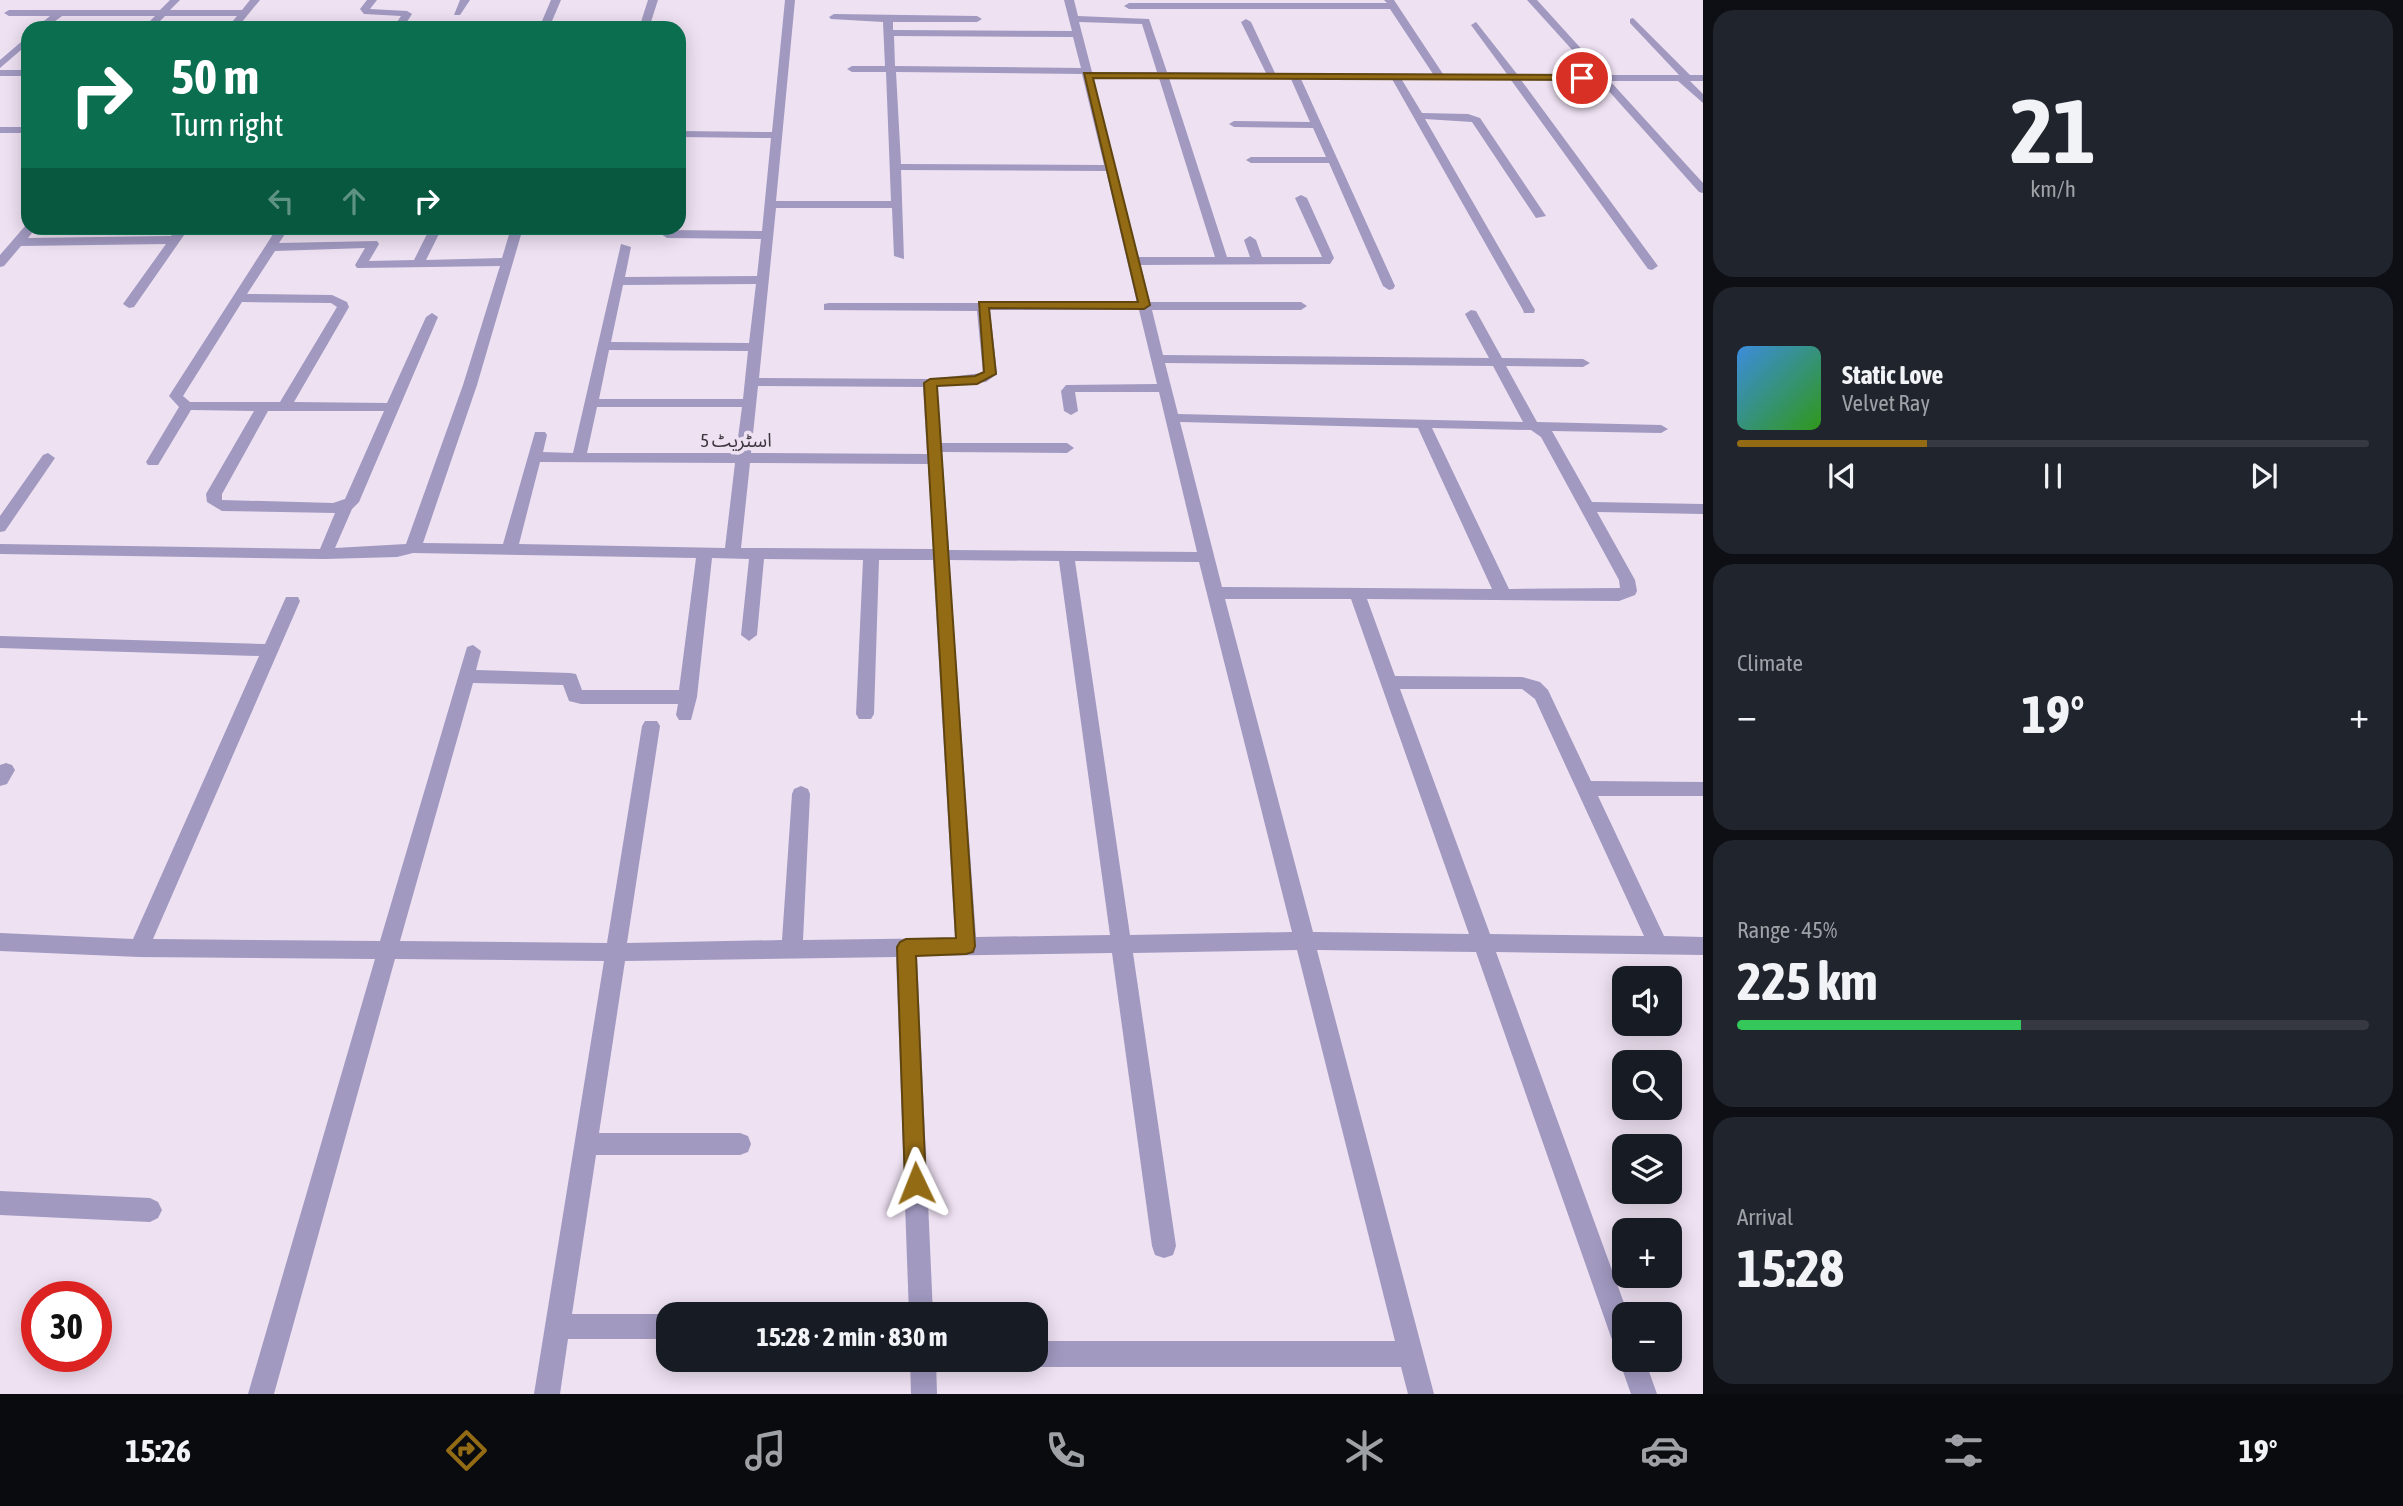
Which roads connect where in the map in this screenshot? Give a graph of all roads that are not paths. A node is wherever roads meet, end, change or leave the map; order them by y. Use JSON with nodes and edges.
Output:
{"nodes":[{"id":1,"x":23,"y":0,"type":"edge"},
{"id":2,"x":99,"y":0,"type":"edge"},
{"id":3,"x":175,"y":0,"type":"edge"},
{"id":4,"x":255,"y":0,"type":"edge"},
{"id":5,"x":372,"y":0,"type":"edge"},
{"id":6,"x":464,"y":0,"type":"edge"},
{"id":7,"x":556,"y":0,"type":"edge"},
{"id":8,"x":653,"y":0,"type":"edge"},
{"id":9,"x":790,"y":0,"type":"edge"},
{"id":10,"x":1069,"y":0,"type":"edge"},
{"id":11,"x":1532,"y":0,"type":"edge"},
{"id":12,"x":1128,"y":3,"type":"edge"},
{"id":13,"x":1391,"y":3,"type":"edge"},
{"id":14,"x":61,"y":12,"type":"junction"},
{"id":15,"x":87,"y":12,"type":"junction"},
{"id":16,"x":163,"y":12,"type":"junction"},
{"id":17,"x":244,"y":13,"type":"junction"},
{"id":18,"x":457,"y":13,"type":"dead end"},
{"id":19,"x":834,"y":17,"type":"dead end"},
{"id":20,"x":888,"y":19,"type":"junction"},
{"id":21,"x":977,"y":19,"type":"dead end"},
{"id":22,"x":1132,"y":19,"type":"junction"},
{"id":23,"x":49,"y":21,"type":"edge"},
{"id":24,"x":155,"y":21,"type":"edge"},
{"id":25,"x":238,"y":21,"type":"edge"},
{"id":26,"x":402,"y":21,"type":"edge"},
{"id":27,"x":547,"y":21,"type":"edge"},
{"id":28,"x":646,"y":21,"type":"edge"},
{"id":29,"x":1633,"y":21,"type":"dead end"},
{"id":30,"x":1246,"y":22,"type":"dead end"},
{"id":31,"x":1476,"y":25,"type":"dead end"},
{"id":32,"x":1075,"y":26,"type":"junction"},
{"id":33,"x":888,"y":33,"type":"junction"},
{"id":34,"x":21,"y":46,"type":"edge"},
{"id":35,"x":0,"y":65,"type":"edge"},
{"id":36,"x":852,"y":69,"type":"dead end"},
{"id":37,"x":889,"y":70,"type":"junction"},
{"id":38,"x":0,"y":73,"type":"edge"},
{"id":39,"x":21,"y":73,"type":"edge"},
{"id":40,"x":1087,"y":73,"type":"junction"},
{"id":41,"x":1165,"y":75,"type":"junction"},
{"id":42,"x":1272,"y":76,"type":"junction"},
{"id":43,"x":1294,"y":76,"type":"junction"},
{"id":44,"x":1396,"y":77,"type":"junction"},
{"id":45,"x":1440,"y":77,"type":"junction"},
{"id":46,"x":1515,"y":78,"type":"junction"},
{"id":47,"x":1604,"y":78,"type":"junction"},
{"id":48,"x":1684,"y":78,"type":"junction"},
{"id":49,"x":1703,"y":78,"type":"edge"},
{"id":50,"x":1703,"y":100,"type":"edge"},
{"id":51,"x":1419,"y":116,"type":"junction"},
{"id":52,"x":1234,"y":124,"type":"dead end"},
{"id":53,"x":1317,"y":125,"type":"junction"},
{"id":54,"x":0,"y":130,"type":"edge"},
{"id":55,"x":21,"y":130,"type":"edge"},
{"id":56,"x":686,"y":134,"type":"edge"},
{"id":57,"x":776,"y":135,"type":"junction"},
{"id":58,"x":1251,"y":160,"type":"dead end"},
{"id":59,"x":1332,"y":160,"type":"junction"},
{"id":60,"x":897,"y":167,"type":"junction"},
{"id":61,"x":1110,"y":168,"type":"junction"},
{"id":62,"x":1703,"y":190,"type":"edge"},
{"id":63,"x":1301,"y":198,"type":"dead end"},
{"id":64,"x":897,"y":204,"type":"junction"},
{"id":65,"x":770,"y":205,"type":"junction"},
{"id":66,"x":1540,"y":216,"type":"dead end"},
{"id":67,"x":686,"y":234,"type":"edge"},
{"id":68,"x":24,"y":235,"type":"edge"},
{"id":69,"x":178,"y":235,"type":"edge"},
{"id":70,"x":279,"y":235,"type":"edge"},
{"id":71,"x":432,"y":235,"type":"edge"},
{"id":72,"x":515,"y":235,"type":"edge"},
{"id":73,"x":767,"y":235,"type":"junction"},
{"id":74,"x":174,"y":240,"type":"junction"},
{"id":75,"x":1250,"y":240,"type":"dead end"},
{"id":76,"x":17,"y":242,"type":"junction"},
{"id":77,"x":271,"y":247,"type":"junction"},
{"id":78,"x":625,"y":247,"type":"dead end"},
{"id":79,"x":900,"y":256,"type":"dead end"},
{"id":80,"x":1133,"y":261,"type":"junction"},
{"id":81,"x":1222,"y":261,"type":"junction"},
{"id":82,"x":419,"y":262,"type":"junction"},
{"id":83,"x":506,"y":262,"type":"junction"},
{"id":84,"x":1258,"y":262,"type":"junction"},
{"id":85,"x":0,"y":263,"type":"edge"},
{"id":86,"x":1651,"y":266,"type":"dead end"},
{"id":87,"x":763,"y":280,"type":"junction"},
{"id":88,"x":618,"y":281,"type":"junction"},
{"id":89,"x":1389,"y":286,"type":"dead end"},
{"id":90,"x":239,"y":298,"type":"junction"},
{"id":91,"x":129,"y":304,"type":"dead end"},
{"id":92,"x":983,"y":305,"type":"junction"},
{"id":93,"x":1144,"y":305,"type":"junction"},
{"id":94,"x":1301,"y":306,"type":"dead end"},
{"id":95,"x":829,"y":307,"type":"dead end"},
{"id":96,"x":1529,"y":310,"type":"dead end"},
{"id":97,"x":1471,"y":314,"type":"dead end"},
{"id":98,"x":432,"y":317,"type":"dead end"},
{"id":99,"x":603,"y":346,"type":"junction"},
{"id":100,"x":755,"y":347,"type":"junction"},
{"id":101,"x":1158,"y":359,"type":"junction"},
{"id":102,"x":1499,"y":362,"type":"junction"},
{"id":103,"x":1583,"y":363,"type":"dead end"},
{"id":104,"x":751,"y":382,"type":"junction"},
{"id":105,"x":930,"y":383,"type":"junction"},
{"id":106,"x":1164,"y":388,"type":"junction"},
{"id":107,"x":590,"y":403,"type":"junction"},
{"id":108,"x":748,"y":403,"type":"junction"},
{"id":109,"x":187,"y":406,"type":"junction"},
{"id":110,"x":264,"y":406,"type":"junction"},
{"id":111,"x":285,"y":406,"type":"junction"},
{"id":112,"x":391,"y":407,"type":"junction"},
{"id":113,"x":1071,"y":411,"type":"dead end"},
{"id":114,"x":1172,"y":418,"type":"junction"},
{"id":115,"x":1423,"y":424,"type":"junction"},
{"id":116,"x":1532,"y":425,"type":"junction"},
{"id":117,"x":1661,"y":429,"type":"dead end"},
{"id":118,"x":540,"y":435,"type":"dead end"},
{"id":119,"x":1067,"y":448,"type":"dead end"},
{"id":120,"x":936,"y":453,"type":"junction"},
{"id":121,"x":535,"y":457,"type":"junction"},
{"id":122,"x":579,"y":457,"type":"junction"},
{"id":123,"x":48,"y":458,"type":"dead end"},
{"id":124,"x":742,"y":460,"type":"junction"},
{"id":125,"x":153,"y":463,"type":"dead end"},
{"id":126,"x":346,"y":506,"type":"junction"},
{"id":127,"x":1587,"y":507,"type":"junction"},
{"id":128,"x":1703,"y":509,"type":"edge"},
{"id":129,"x":0,"y":527,"type":"edge"},
{"id":130,"x":413,"y":548,"type":"junction"},
{"id":131,"x":0,"y":549,"type":"edge"},
{"id":132,"x":510,"y":549,"type":"junction"},
{"id":133,"x":325,"y":554,"type":"junction"},
{"id":134,"x":705,"y":554,"type":"junction"},
{"id":135,"x":732,"y":554,"type":"junction"},
{"id":136,"x":757,"y":554,"type":"junction"},
{"id":137,"x":943,"y":554,"type":"junction"},
{"id":138,"x":871,"y":555,"type":"junction"},
{"id":139,"x":1066,"y":556,"type":"junction"},
{"id":140,"x":1206,"y":556,"type":"junction"},
{"id":141,"x":1215,"y":593,"type":"junction"},
{"id":142,"x":1357,"y":593,"type":"junction"},
{"id":143,"x":1503,"y":594,"type":"junction"},
{"id":144,"x":292,"y":601,"type":"dead end"},
{"id":145,"x":750,"y":635,"type":"dead end"},
{"id":146,"x":0,"y":642,"type":"edge"},
{"id":147,"x":270,"y":650,"type":"junction"},
{"id":148,"x":473,"y":651,"type":"dead end"},
{"id":149,"x":466,"y":676,"type":"junction"},
{"id":150,"x":1389,"y":682,"type":"junction"},
{"id":151,"x":865,"y":714,"type":"dead end"},
{"id":152,"x":651,"y":726,"type":"dead end"},
{"id":153,"x":1586,"y":789,"type":"junction"},
{"id":154,"x":1703,"y":789,"type":"edge"},
{"id":155,"x":801,"y":794,"type":"dead end"},
{"id":156,"x":1305,"y":941,"type":"junction"},
{"id":157,"x":1484,"y":941,"type":"junction"},
{"id":158,"x":1121,"y":944,"type":"junction"},
{"id":159,"x":1658,"y":945,"type":"junction"},
{"id":160,"x":2,"y":946,"type":"edge"},
{"id":161,"x":966,"y":946,"type":"junction"},
{"id":162,"x":906,"y":947,"type":"junction"},
{"id":163,"x":139,"y":948,"type":"junction"},
{"id":164,"x":792,"y":949,"type":"junction"},
{"id":165,"x":388,"y":950,"type":"junction"},
{"id":166,"x":1701,"y":950,"type":"edge"},
{"id":167,"x":618,"y":952,"type":"junction"},
{"id":168,"x":587,"y":1144,"type":"junction"},
{"id":169,"x":740,"y":1144,"type":"dead end"},
{"id":170,"x":0,"y":1203,"type":"edge"},
{"id":171,"x":150,"y":1210,"type":"dead end"},
{"id":172,"x":1164,"y":1246,"type":"dead end"},
{"id":173,"x":921,"y":1302,"type":"edge"},
{"id":174,"x":1612,"y":1303,"type":"edge"},
{"id":175,"x":558,"y":1326,"type":"junction"},
{"id":176,"x":656,"y":1327,"type":"edge"},
{"id":177,"x":1048,"y":1354,"type":"edge"},
{"id":178,"x":1412,"y":1354,"type":"junction"},
{"id":179,"x":923,"y":1372,"type":"edge"},
{"id":180,"x":1636,"y":1372,"type":"edge"},
{"id":181,"x":261,"y":1394,"type":"edge"},
{"id":182,"x":547,"y":1394,"type":"edge"},
{"id":183,"x":924,"y":1394,"type":"edge"},
{"id":184,"x":1421,"y":1394,"type":"edge"},
{"id":185,"x":1644,"y":1394,"type":"edge"}],
"edges":[{"from":1,"to":14,"type":"street"},
{"from":2,"to":15,"type":"street"},
{"from":3,"to":16,"type":"street"},
{"from":4,"to":17,"type":"street"},
{"from":5,"to":26,"type":"street"},
{"from":6,"to":18,"type":"street"},
{"from":7,"to":27,"type":"street"},
{"from":8,"to":28,"type":"street"},
{"from":9,"to":57,"type":"street"},
{"from":10,"to":32,"type":"street"},
{"from":11,"to":47,"type":"street"},
{"from":12,"to":13,"type":"street"},
{"from":12,"to":22,"type":"street"},
{"from":13,"to":45,"type":"street"},
{"from":14,"to":15,"type":"street"},
{"from":14,"to":23,"type":"street"},
{"from":15,"to":16,"type":"street"},
{"from":16,"to":17,"type":"street"},
{"from":16,"to":24,"type":"street"},
{"from":17,"to":25,"type":"street"},
{"from":19,"to":20,"type":"street"},
{"from":20,"to":21,"type":"street"},
{"from":20,"to":33,"type":"street"},
{"from":22,"to":32,"type":"street"},
{"from":22,"to":41,"type":"street"},
{"from":29,"to":48,"type":"street"},
{"from":30,"to":42,"type":"street"},
{"from":31,"to":46,"type":"street"},
{"from":32,"to":33,"type":"street"},
{"from":32,"to":40,"type":"street"},
{"from":33,"to":37,"type":"street"},
{"from":34,"to":35,"type":"street"},
{"from":36,"to":37,"type":"street"},
{"from":37,"to":40,"type":"street"},
{"from":37,"to":60,"type":"street"},
{"from":38,"to":39,"type":"street"},
{"from":40,"to":41,"type":"street"},
{"from":40,"to":61,"type":"street"},
{"from":41,"to":42,"type":"street"},
{"from":41,"to":81,"type":"street"},
{"from":42,"to":43,"type":"street"},
{"from":43,"to":44,"type":"street"},
{"from":43,"to":53,"type":"street"},
{"from":44,"to":45,"type":"street"},
{"from":44,"to":51,"type":"street"},
{"from":45,"to":46,"type":"street"},
{"from":46,"to":47,"type":"street"},
{"from":46,"to":86,"type":"street"},
{"from":47,"to":48,"type":"street"},
{"from":47,"to":62,"type":"street"},
{"from":48,"to":49,"type":"street"},
{"from":48,"to":50,"type":"street"},
{"from":51,"to":66,"type":"street"},
{"from":51,"to":96,"type":"street"},
{"from":52,"to":53,"type":"street"},
{"from":53,"to":59,"type":"street"},
{"from":54,"to":55,"type":"street"},
{"from":56,"to":57,"type":"street"},
{"from":57,"to":65,"type":"street"},
{"from":58,"to":59,"type":"street"},
{"from":59,"to":89,"type":"street"},
{"from":60,"to":61,"type":"street"},
{"from":60,"to":64,"type":"street"},
{"from":61,"to":80,"type":"street"},
{"from":63,"to":84,"type":"street"},
{"from":64,"to":65,"type":"street"},
{"from":64,"to":79,"type":"street"},
{"from":65,"to":73,"type":"street"},
{"from":67,"to":73,"type":"street"},
{"from":68,"to":76,"type":"street"},
{"from":69,"to":74,"type":"street"},
{"from":70,"to":77,"type":"street"},
{"from":71,"to":82,"type":"street"},
{"from":72,"to":83,"type":"street"},
{"from":73,"to":87,"type":"street"},
{"from":74,"to":76,"type":"street"},
{"from":74,"to":91,"type":"street"},
{"from":75,"to":84,"type":"street"},
{"from":76,"to":85,"type":"street"},
{"from":77,"to":82,"type":"street"},
{"from":77,"to":90,"type":"street"},
{"from":78,"to":88,"type":"street"},
{"from":80,"to":81,"type":"street"},
{"from":80,"to":93,"type":"street"},
{"from":81,"to":84,"type":"street"},
{"from":82,"to":83,"type":"street"},
{"from":83,"to":130,"type":"street"},
{"from":87,"to":88,"type":"street"},
{"from":87,"to":100,"type":"street"},
{"from":88,"to":99,"type":"street"},
{"from":90,"to":109,"type":"street"},
{"from":90,"to":111,"type":"street"},
{"from":92,"to":93,"type":"street"},
{"from":92,"to":95,"type":"street"},
{"from":92,"to":105,"type":"street"},
{"from":93,"to":94,"type":"street"},
{"from":93,"to":101,"type":"street"},
{"from":97,"to":102,"type":"street"},
{"from":98,"to":112,"type":"street"},
{"from":99,"to":100,"type":"street"},
{"from":99,"to":107,"type":"street"},
{"from":100,"to":104,"type":"street"},
{"from":101,"to":102,"type":"street"},
{"from":101,"to":106,"type":"street"},
{"from":102,"to":103,"type":"street"},
{"from":102,"to":116,"type":"street"},
{"from":104,"to":105,"type":"street"},
{"from":104,"to":108,"type":"street"},
{"from":105,"to":120,"type":"street"},
{"from":106,"to":113,"type":"street"},
{"from":106,"to":114,"type":"street"},
{"from":107,"to":108,"type":"street"},
{"from":107,"to":122,"type":"street"},
{"from":108,"to":124,"type":"street"},
{"from":109,"to":110,"type":"street"},
{"from":109,"to":125,"type":"street"},
{"from":110,"to":111,"type":"street"},
{"from":110,"to":126,"type":"street"},
{"from":111,"to":112,"type":"street"},
{"from":112,"to":126,"type":"street"},
{"from":114,"to":115,"type":"street"},
{"from":114,"to":140,"type":"street"},
{"from":115,"to":116,"type":"street"},
{"from":115,"to":143,"type":"street"},
{"from":116,"to":117,"type":"street"},
{"from":116,"to":127,"type":"street"},
{"from":118,"to":121,"type":"street"},
{"from":119,"to":120,"type":"street","name":"اسٹریٹ 5"},
{"from":120,"to":124,"type":"street","name":"اسٹریٹ 5"},
{"from":120,"to":137,"type":"street"},
{"from":121,"to":122,"type":"street","name":"اسٹریٹ 5"},
{"from":121,"to":132,"type":"street"},
{"from":122,"to":124,"type":"street","name":"اسٹریٹ 5"},
{"from":123,"to":129,"type":"street"},
{"from":124,"to":135,"type":"street"},
{"from":126,"to":133,"type":"street"},
{"from":127,"to":128,"type":"street"},
{"from":127,"to":143,"type":"street"},
{"from":130,"to":132,"type":"street"},
{"from":130,"to":133,"type":"street"},
{"from":131,"to":133,"type":"street"},
{"from":132,"to":134,"type":"street"},
{"from":134,"to":135,"type":"street"},
{"from":134,"to":149,"type":"street"},
{"from":135,"to":136,"type":"street"},
{"from":136,"to":138,"type":"street"},
{"from":136,"to":145,"type":"street"},
{"from":137,"to":138,"type":"street"},
{"from":137,"to":139,"type":"street"},
{"from":137,"to":161,"type":"street"},
{"from":138,"to":151,"type":"street"},
{"from":139,"to":140,"type":"street"},
{"from":139,"to":158,"type":"street"},
{"from":140,"to":141,"type":"street"},
{"from":141,"to":142,"type":"street"},
{"from":141,"to":156,"type":"street"},
{"from":142,"to":143,"type":"street"},
{"from":142,"to":150,"type":"street"},
{"from":144,"to":147,"type":"street"},
{"from":146,"to":147,"type":"street"},
{"from":147,"to":163,"type":"street"},
{"from":148,"to":149,"type":"street"},
{"from":149,"to":165,"type":"street"},
{"from":150,"to":153,"type":"street"},
{"from":150,"to":157,"type":"street"},
{"from":152,"to":167,"type":"street"},
{"from":153,"to":154,"type":"street"},
{"from":153,"to":159,"type":"street"},
{"from":155,"to":164,"type":"street"},
{"from":156,"to":157,"type":"street"},
{"from":156,"to":158,"type":"street"},
{"from":156,"to":178,"type":"street"},
{"from":157,"to":159,"type":"street"},
{"from":157,"to":174,"type":"street"},
{"from":158,"to":161,"type":"street"},
{"from":158,"to":172,"type":"street"},
{"from":159,"to":166,"type":"street"},
{"from":160,"to":163,"type":"street"},
{"from":161,"to":162,"type":"street"},
{"from":162,"to":164,"type":"street"},
{"from":162,"to":173,"type":"street"},
{"from":163,"to":165,"type":"street"},
{"from":164,"to":167,"type":"street"},
{"from":165,"to":167,"type":"street"},
{"from":165,"to":181,"type":"street"},
{"from":167,"to":168,"type":"street"},
{"from":168,"to":169,"type":"street"},
{"from":168,"to":175,"type":"street"},
{"from":170,"to":171,"type":"street"},
{"from":175,"to":176,"type":"street"},
{"from":175,"to":182,"type":"street"},
{"from":177,"to":178,"type":"street"},
{"from":178,"to":184,"type":"street"},
{"from":179,"to":183,"type":"street"},
{"from":180,"to":185,"type":"street"}]}
